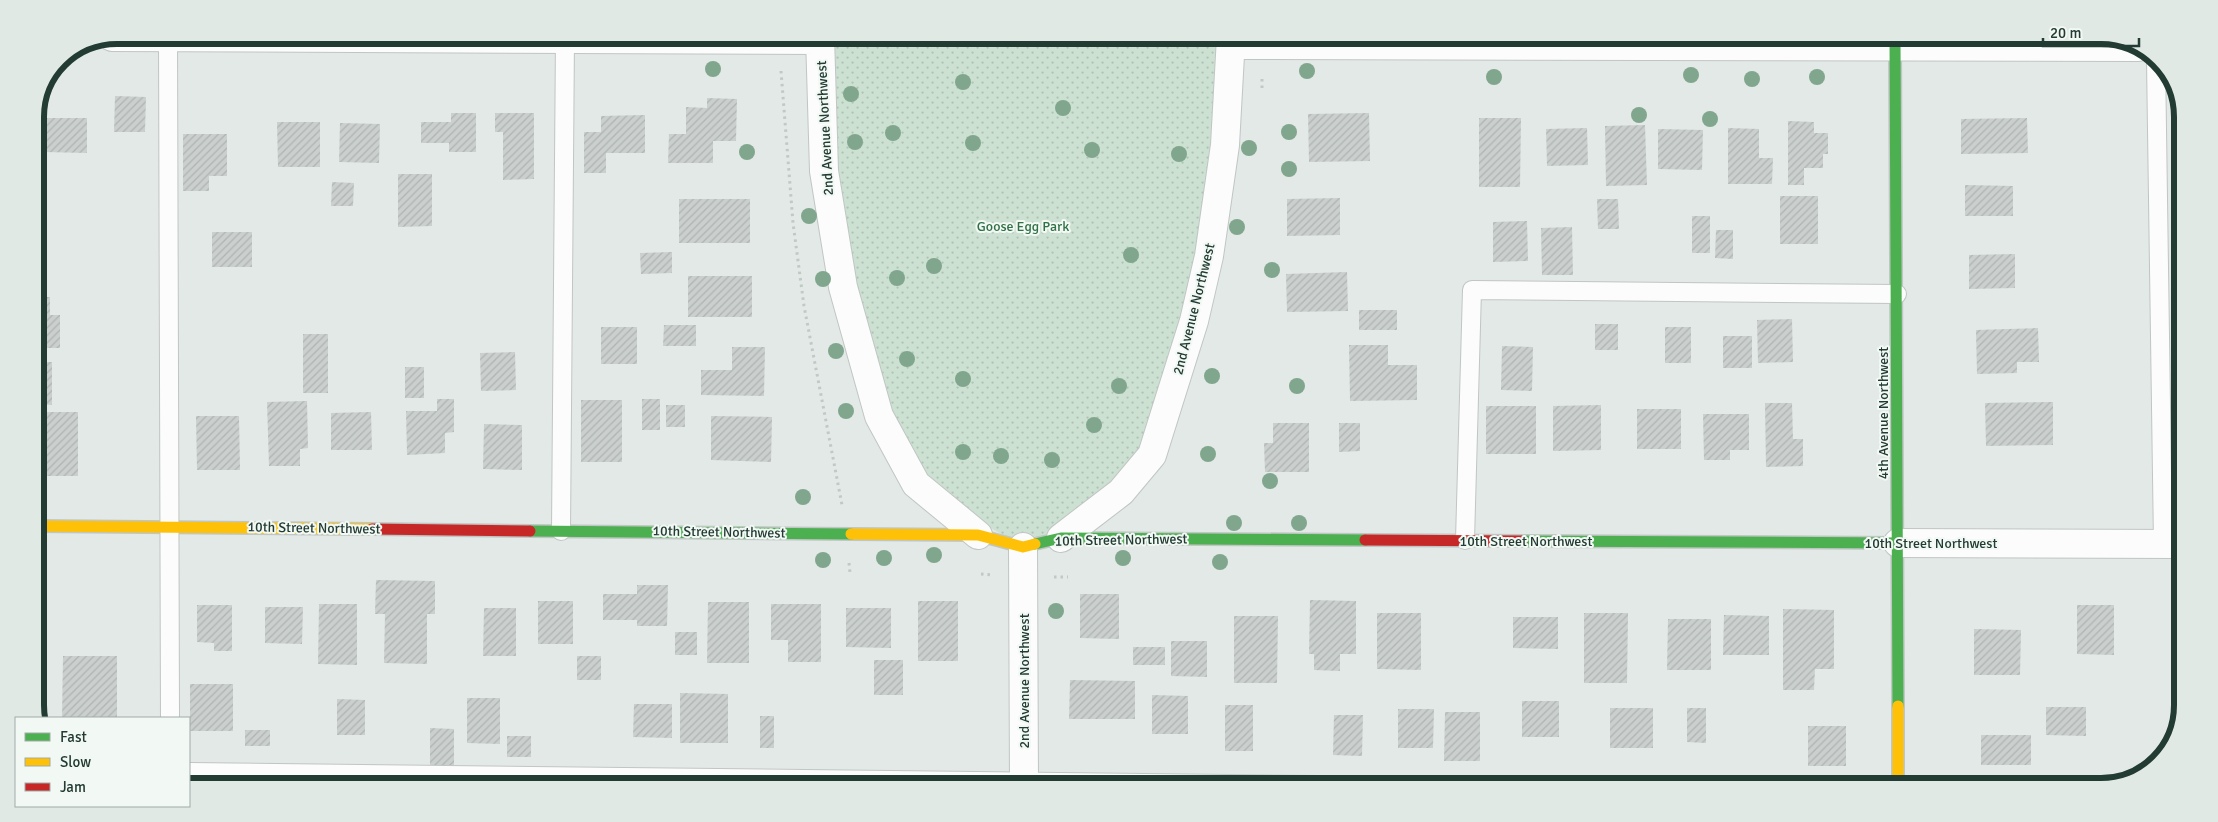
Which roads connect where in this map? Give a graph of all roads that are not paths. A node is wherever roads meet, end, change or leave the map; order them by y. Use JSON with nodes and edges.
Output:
{"nodes":[{"id":1,"x":168,"y":44,"type":"edge"},
{"id":2,"x":565,"y":44,"type":"edge"},
{"id":3,"x":820,"y":44,"type":"edge"},
{"id":4,"x":1231,"y":44,"type":"edge"},
{"id":5,"x":1894,"y":44,"type":"edge"},
{"id":6,"x":1955,"y":44,"type":"edge"},
{"id":7,"x":2120,"y":47,"type":"edge"},
{"id":8,"x":2156,"y":69,"type":"edge"},
{"id":9,"x":1897,"y":294,"type":"junction"},
{"id":10,"x":44,"y":526,"type":"edge"},
{"id":11,"x":168,"y":527,"type":"junction"},
{"id":12,"x":561,"y":531,"type":"junction"},
{"id":13,"x":978,"y":534,"type":"junction"},
{"id":14,"x":1061,"y":538,"type":"junction"},
{"id":15,"x":1465,"y":540,"type":"junction"},
{"id":16,"x":1898,"y":543,"type":"junction"},
{"id":17,"x":2171,"y":544,"type":"edge"},
{"id":18,"x":1023,"y":547,"type":"junction"},
{"id":19,"x":170,"y":717,"type":"edge"},
{"id":20,"x":190,"y":772,"type":"edge"},
{"id":21,"x":644,"y":778,"type":"edge"},
{"id":22,"x":1024,"y":778,"type":"edge"},
{"id":23,"x":1898,"y":778,"type":"edge"}],
"edges":[{"from":1,"to":11,"type":"lane"},
{"from":2,"to":12,"type":"lane"},
{"from":3,"to":13,"type":"street","name":"2nd Avenue Northwest"},
{"from":4,"to":14,"type":"street","name":"2nd Avenue Northwest"},
{"from":5,"to":9,"type":"street","name":"4th Avenue Northwest"},
{"from":6,"to":7,"type":"street"},
{"from":8,"to":17,"type":"lane"},
{"from":9,"to":15,"type":"lane"},
{"from":9,"to":16,"type":"street","name":"4th Avenue Northwest"},
{"from":10,"to":11,"type":"street","name":"10th Street Northwest"},
{"from":11,"to":12,"type":"street","name":"10th Street Northwest"},
{"from":11,"to":19,"type":"lane"},
{"from":12,"to":13,"type":"street","name":"10th Street Northwest"},
{"from":13,"to":18,"type":"street","name":"10th Street Northwest"},
{"from":14,"to":15,"type":"street","name":"10th Street Northwest"},
{"from":14,"to":18,"type":"street","name":"10th Street Northwest"},
{"from":15,"to":16,"type":"street","name":"10th Street Northwest"},
{"from":16,"to":17,"type":"street","name":"10th Street Northwest"},
{"from":16,"to":23,"type":"street","name":"4th Avenue Northwest"},
{"from":18,"to":22,"type":"street","name":"2nd Avenue Northwest"},
{"from":20,"to":21,"type":"lane"}]}
